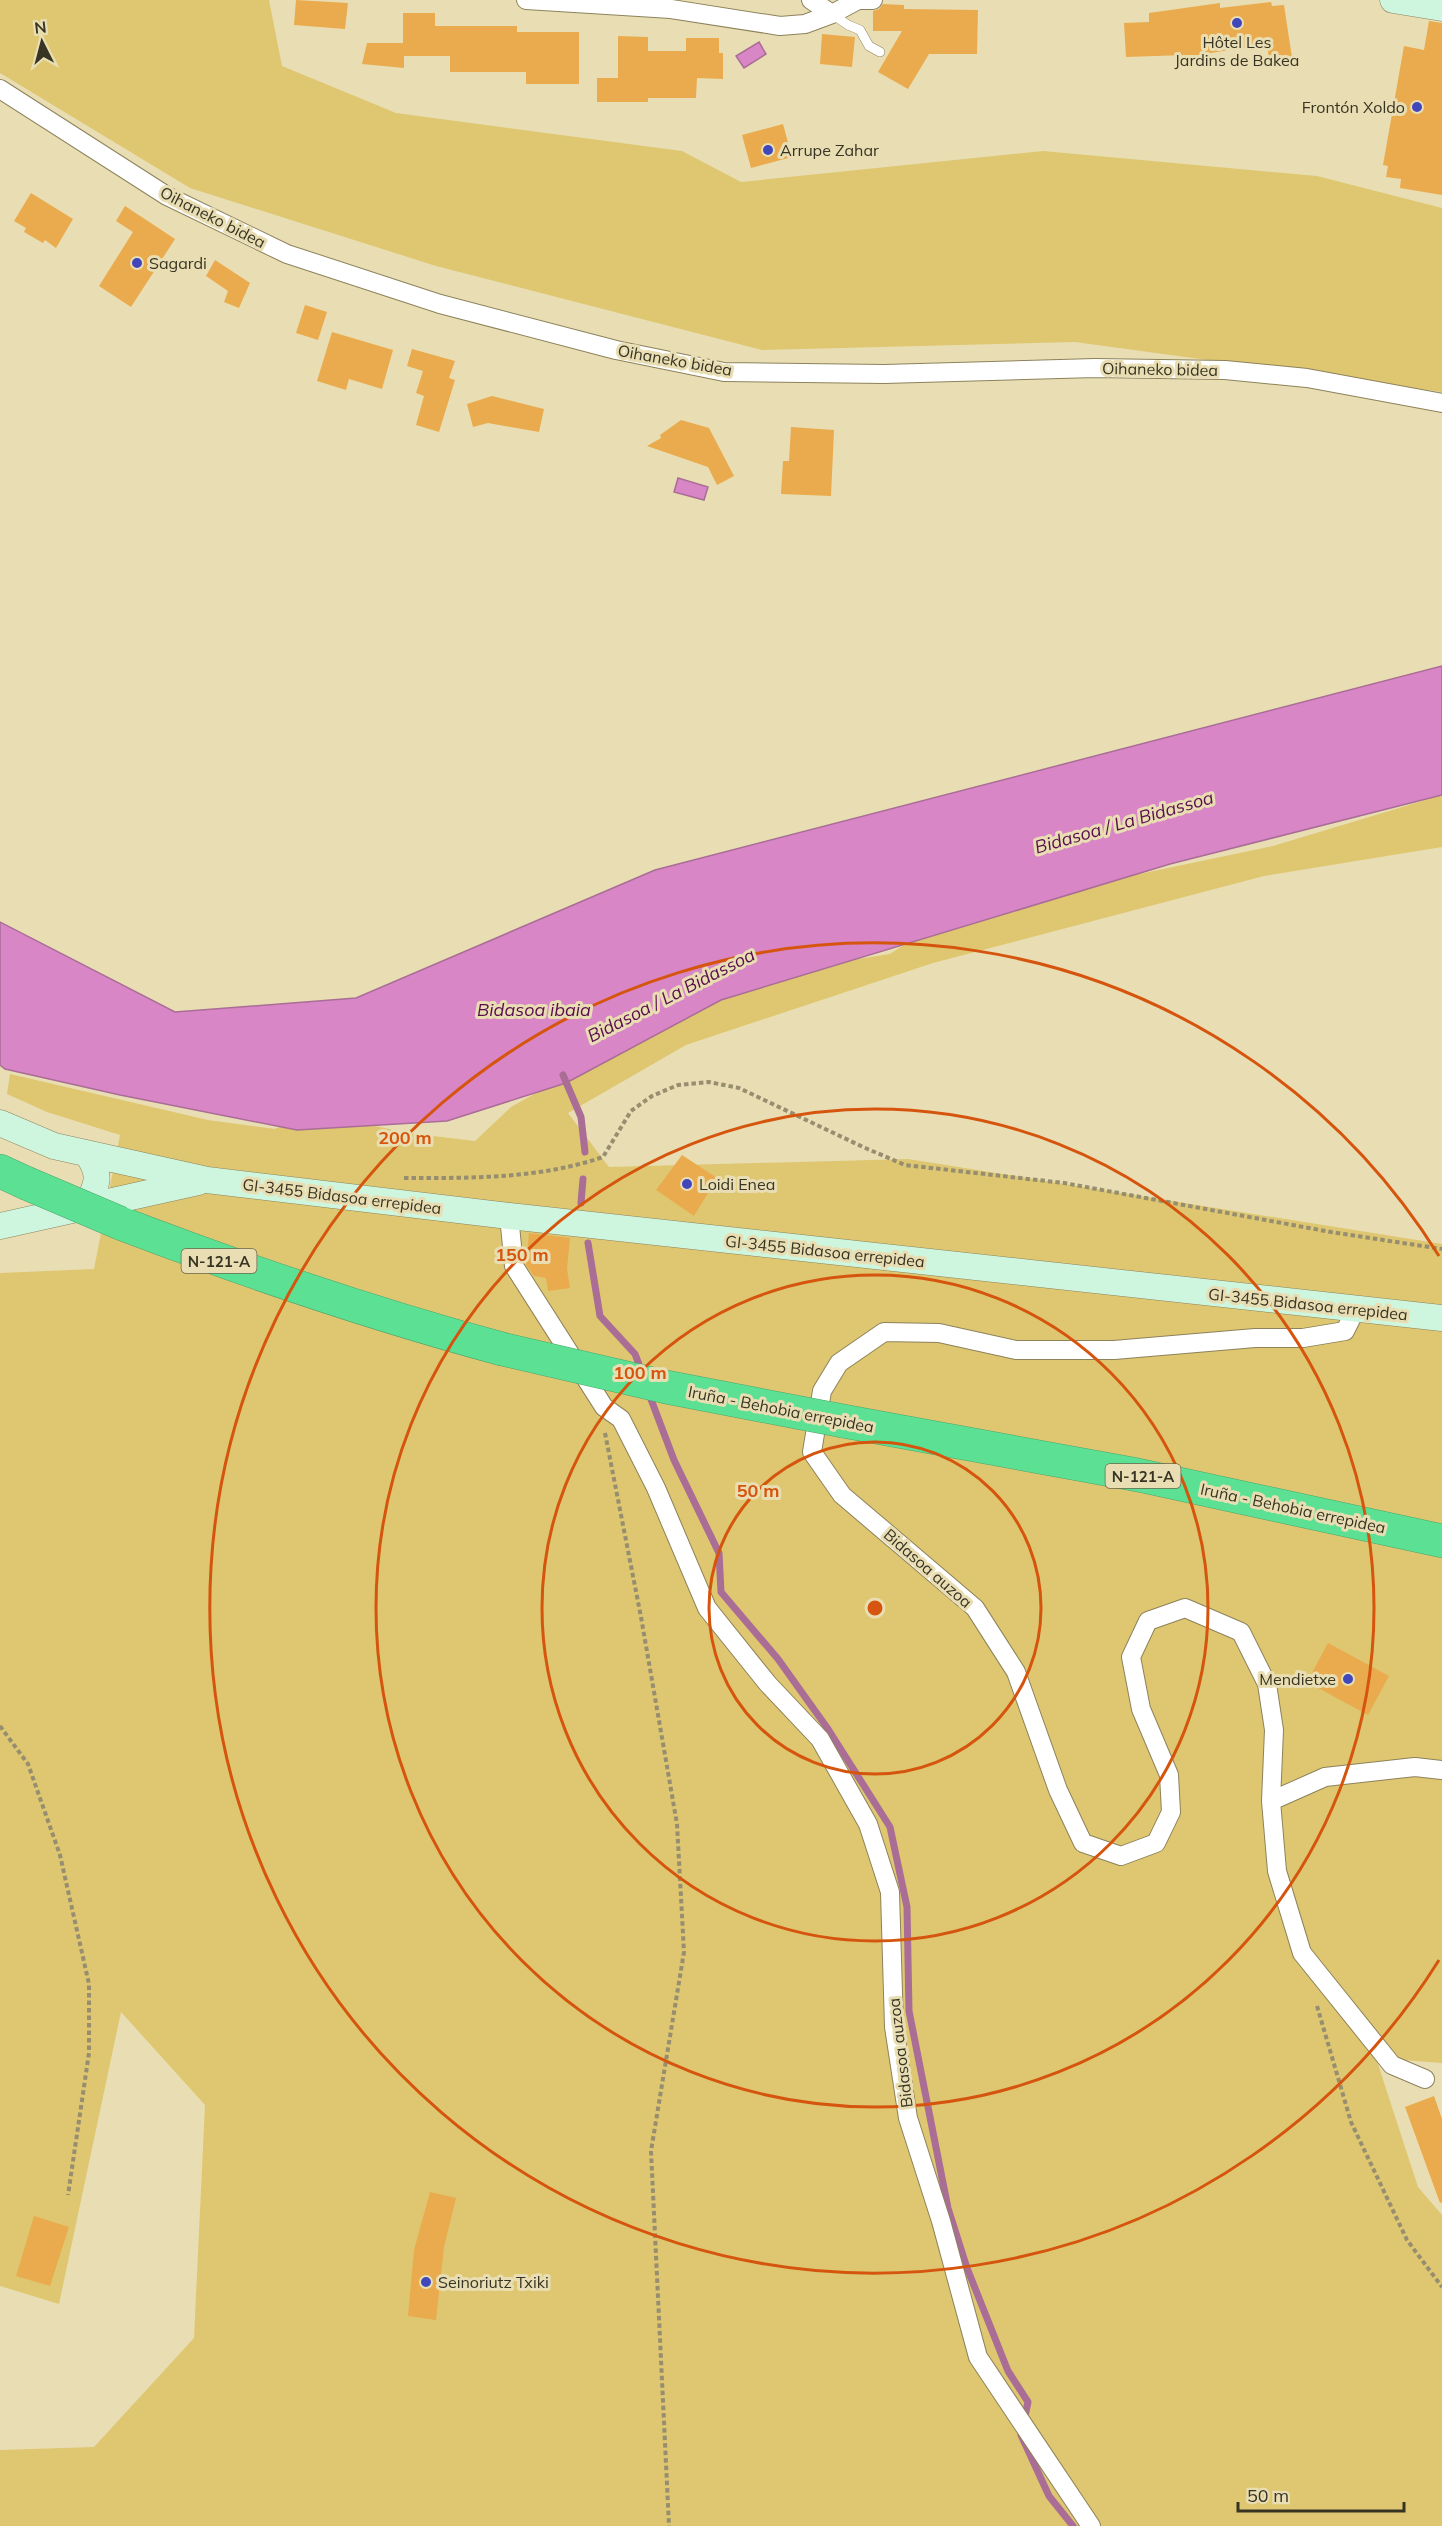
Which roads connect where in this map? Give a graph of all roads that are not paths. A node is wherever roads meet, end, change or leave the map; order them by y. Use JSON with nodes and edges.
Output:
{"nodes":[{"id":1,"x":526,"y":0,"type":"edge"},
{"id":2,"x":812,"y":0,"type":"edge"},
{"id":3,"x":873,"y":0,"type":"edge"},
{"id":4,"x":1393,"y":0,"type":"edge"},
{"id":5,"x":1442,"y":8,"type":"edge"},
{"id":6,"x":832,"y":14,"type":"junction"},
{"id":7,"x":880,"y":52,"type":"dead end"},
{"id":8,"x":0,"y":89,"type":"edge"},
{"id":9,"x":1442,"y":402,"type":"edge"},
{"id":10,"x":0,"y":1123,"type":"edge"},
{"id":11,"x":88,"y":1155,"type":"junction"},
{"id":12,"x":13,"y":1177,"type":"edge"},
{"id":13,"x":207,"y":1180,"type":"junction"},
{"id":14,"x":87,"y":1205,"type":"junction"},
{"id":15,"x":508,"y":1216,"type":"junction"},
{"id":16,"x":0,"y":1226,"type":"edge"},
{"id":17,"x":1356,"y":1309,"type":"junction"},
{"id":18,"x":1442,"y":1318,"type":"edge"},
{"id":19,"x":1442,"y":1541,"type":"edge"},
{"id":20,"x":1442,"y":1770,"type":"edge"},
{"id":21,"x":1271,"y":1801,"type":"junction"},
{"id":22,"x":1425,"y":2079,"type":"dead end"},
{"id":23,"x":1091,"y":2526,"type":"edge"}],
"edges":[{"from":1,"to":6,"type":"street"},
{"from":2,"to":6,"type":"street"},
{"from":3,"to":6,"type":"street"},
{"from":4,"to":5,"type":"street"},
{"from":6,"to":7,"type":"lane"},
{"from":8,"to":9,"type":"street","name":"Oihaneko bidea"},
{"from":10,"to":11,"type":"street"},
{"from":11,"to":13,"type":"street"},
{"from":11,"to":14,"type":"street"},
{"from":12,"to":19,"type":"highway","name":"Iruña - Behobia errepidea","number":"N-121-A","bridge":true},
{"from":13,"to":14,"type":"street"},
{"from":13,"to":15,"type":"street","name":"GI-3455 Bidasoa errepidea"},
{"from":14,"to":16,"type":"street"},
{"from":15,"to":17,"type":"street","name":"GI-3455 Bidasoa errepidea"},
{"from":15,"to":23,"type":"street","name":"Bidasoa auzoa"},
{"from":17,"to":18,"type":"street","name":"GI-3455 Bidasoa errepidea"},
{"from":17,"to":21,"type":"street","name":"Bidasoa auzoa"},
{"from":20,"to":21,"type":"street"},
{"from":21,"to":22,"type":"street","name":"Bidasoa auzoa"}]}
